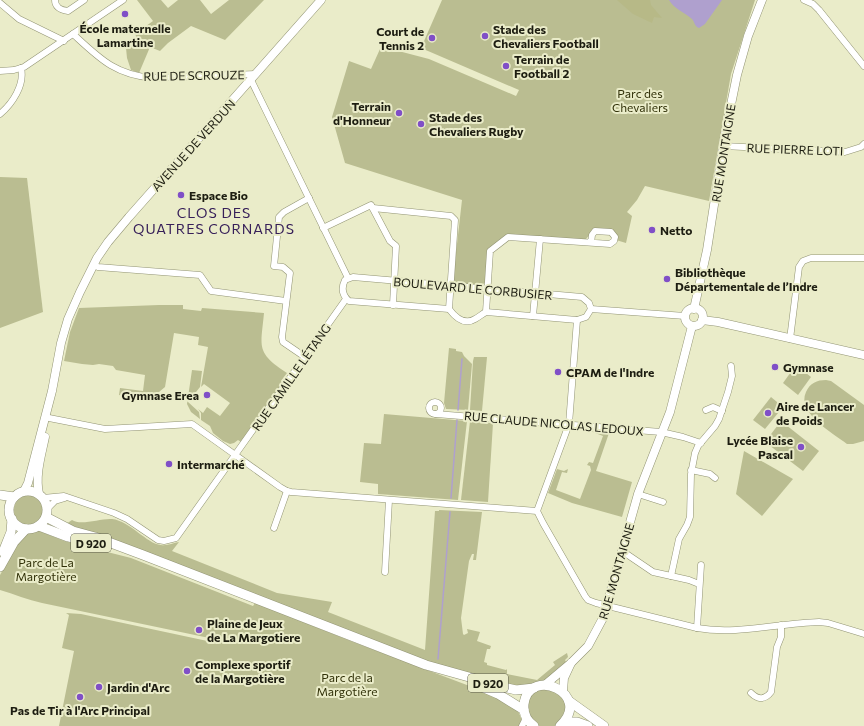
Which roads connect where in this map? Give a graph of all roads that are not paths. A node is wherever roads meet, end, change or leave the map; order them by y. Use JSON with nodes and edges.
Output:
{"nodes":[{"id":1,"x":55,"y":0,"type":"edge"},
{"id":2,"x":84,"y":0,"type":"edge"},
{"id":3,"x":123,"y":0,"type":"edge"},
{"id":4,"x":321,"y":0,"type":"edge"},
{"id":5,"x":762,"y":0,"type":"edge"},
{"id":6,"x":804,"y":0,"type":"edge"},
{"id":7,"x":0,"y":3,"type":"edge"},
{"id":8,"x":73,"y":34,"type":"junction"},
{"id":9,"x":64,"y":41,"type":"junction"},
{"id":10,"x":864,"y":66,"type":"edge"},
{"id":11,"x":21,"y":68,"type":"junction"},
{"id":12,"x":0,"y":71,"type":"edge"},
{"id":13,"x":253,"y":77,"type":"junction"},
{"id":14,"x":0,"y":114,"type":"edge"},
{"id":15,"x":864,"y":144,"type":"edge"},
{"id":16,"x":723,"y":146,"type":"junction"},
{"id":17,"x":309,"y":198,"type":"junction"},
{"id":18,"x":373,"y":208,"type":"junction"},
{"id":19,"x":323,"y":228,"type":"junction"},
{"id":20,"x":540,"y":239,"type":"junction"},
{"id":21,"x":591,"y":243,"type":"dead end"},
{"id":22,"x":864,"y":258,"type":"edge"},
{"id":23,"x":93,"y":266,"type":"junction"},
{"id":24,"x":348,"y":278,"type":"junction"},
{"id":25,"x":395,"y":281,"type":"junction"},
{"id":26,"x":450,"y":286,"type":"junction"},
{"id":27,"x":488,"y":289,"type":"junction"},
{"id":28,"x":535,"y":293,"type":"junction"},
{"id":29,"x":346,"y":299,"type":"junction"},
{"id":30,"x":286,"y":301,"type":"junction"},
{"id":31,"x":393,"y":305,"type":"junction"},
{"id":32,"x":449,"y":309,"type":"junction"},
{"id":33,"x":591,"y":309,"type":"junction"},
{"id":34,"x":694,"y":309,"type":"junction"},
{"id":35,"x":486,"y":312,"type":"junction"},
{"id":36,"x":533,"y":316,"type":"junction"},
{"id":37,"x":685,"y":316,"type":"junction"},
{"id":38,"x":577,"y":320,"type":"junction"},
{"id":39,"x":702,"y":320,"type":"junction"},
{"id":40,"x":692,"y":326,"type":"junction"},
{"id":41,"x":790,"y":339,"type":"junction"},
{"id":42,"x":864,"y":355,"type":"edge"},
{"id":43,"x":305,"y":357,"type":"junction"},
{"id":44,"x":731,"y":366,"type":"dead end"},
{"id":45,"x":52,"y":391,"type":"junction"},
{"id":46,"x":441,"y":408,"type":"junction"},
{"id":47,"x":706,"y":410,"type":"dead end"},
{"id":48,"x":722,"y":411,"type":"junction"},
{"id":49,"x":436,"y":414,"type":"junction"},
{"id":50,"x":446,"y":414,"type":"junction"},
{"id":51,"x":48,"y":418,"type":"junction"},
{"id":52,"x":569,"y":424,"type":"junction"},
{"id":53,"x":661,"y":432,"type":"junction"},
{"id":54,"x":701,"y":443,"type":"junction"},
{"id":55,"x":236,"y":455,"type":"junction"},
{"id":56,"x":691,"y":470,"type":"junction"},
{"id":57,"x":715,"y":478,"type":"dead end"},
{"id":58,"x":24,"y":491,"type":"junction"},
{"id":59,"x":287,"y":491,"type":"junction"},
{"id":60,"x":0,"y":494,"type":"edge"},
{"id":61,"x":638,"y":494,"type":"junction"},
{"id":62,"x":42,"y":496,"type":"junction"},
{"id":63,"x":14,"y":497,"type":"junction"},
{"id":64,"x":69,"y":498,"type":"junction"},
{"id":65,"x":388,"y":500,"type":"junction"},
{"id":66,"x":663,"y":502,"type":"dead end"},
{"id":67,"x":0,"y":505,"type":"edge"},
{"id":68,"x":537,"y":511,"type":"junction"},
{"id":69,"x":47,"y":512,"type":"junction"},
{"id":70,"x":11,"y":516,"type":"junction"},
{"id":71,"x":39,"y":526,"type":"junction"},
{"id":72,"x":274,"y":528,"type":"dead end"},
{"id":73,"x":26,"y":529,"type":"junction"},
{"id":74,"x":622,"y":553,"type":"junction"},
{"id":75,"x":143,"y":556,"type":"junction"},
{"id":76,"x":0,"y":557,"type":"edge"},
{"id":77,"x":701,"y":565,"type":"dead end"},
{"id":78,"x":0,"y":567,"type":"edge"},
{"id":79,"x":385,"y":572,"type":"dead end"},
{"id":80,"x":671,"y":576,"type":"junction"},
{"id":81,"x":699,"y":584,"type":"junction"},
{"id":82,"x":607,"y":605,"type":"junction"},
{"id":83,"x":781,"y":625,"type":"junction"},
{"id":84,"x":697,"y":628,"type":"junction"},
{"id":85,"x":864,"y":634,"type":"edge"},
{"id":86,"x":571,"y":663,"type":"junction"},
{"id":87,"x":443,"y":670,"type":"junction"},
{"id":88,"x":546,"y":684,"type":"junction"},
{"id":89,"x":534,"y":688,"type":"junction"},
{"id":90,"x":563,"y":691,"type":"junction"},
{"id":91,"x":751,"y":693,"type":"dead end"},
{"id":92,"x":568,"y":700,"type":"junction"},
{"id":93,"x":524,"y":718,"type":"edge"},
{"id":94,"x":563,"y":724,"type":"edge"},
{"id":95,"x":534,"y":726,"type":"edge"},
{"id":96,"x":588,"y":726,"type":"edge"},
{"id":97,"x":604,"y":726,"type":"edge"}],
"edges":[{"from":1,"to":2,"type":"street"},
{"from":3,"to":8,"type":"street"},
{"from":4,"to":13,"type":"street","name":"AVENUE DE VERDUN"},
{"from":5,"to":16,"type":"street","name":"RUE MONTAIGNE"},
{"from":6,"to":10,"type":"street"},
{"from":7,"to":9,"type":"street"},
{"from":8,"to":9,"type":"street"},
{"from":8,"to":13,"type":"street","name":"RUE DE SCROUZE"},
{"from":9,"to":11,"type":"street"},
{"from":11,"to":12,"type":"street"},
{"from":11,"to":14,"type":"street"},
{"from":13,"to":17,"type":"street"},
{"from":13,"to":23,"type":"street","name":"AVENUE DE VERDUN"},
{"from":15,"to":16,"type":"street","name":"RUE PIERRE LOTI"},
{"from":16,"to":34,"type":"street","name":"RUE MONTAIGNE"},
{"from":17,"to":19,"type":"street"},
{"from":17,"to":30,"type":"street"},
{"from":18,"to":19,"type":"street"},
{"from":18,"to":25,"type":"street"},
{"from":18,"to":26,"type":"street"},
{"from":19,"to":24,"type":"street"},
{"from":20,"to":21,"type":"street"},
{"from":20,"to":27,"type":"street"},
{"from":20,"to":28,"type":"street"},
{"from":22,"to":41,"type":"street"},
{"from":23,"to":30,"type":"street"},
{"from":23,"to":45,"type":"street","name":"AVENUE DE VERDUN"},
{"from":24,"to":25,"type":"street","name":"BOULEVARD LE CORBUSIER"},
{"from":24,"to":29,"type":"street"},
{"from":25,"to":26,"type":"street","name":"BOULEVARD LE CORBUSIER"},
{"from":25,"to":31,"type":"street"},
{"from":26,"to":27,"type":"street","name":"BOULEVARD LE CORBUSIER"},
{"from":26,"to":32,"type":"street"},
{"from":27,"to":28,"type":"street","name":"BOULEVARD LE CORBUSIER"},
{"from":27,"to":35,"type":"street"},
{"from":28,"to":33,"type":"street","name":"BOULEVARD LE CORBUSIER"},
{"from":28,"to":36,"type":"street"},
{"from":29,"to":31,"type":"street","name":"BOULEVARD LE CORBUSIER"},
{"from":29,"to":43,"type":"street","name":"RUE CAMILLE LÉTANG"},
{"from":30,"to":43,"type":"street"},
{"from":31,"to":32,"type":"street","name":"BOULEVARD LE CORBUSIER"},
{"from":32,"to":35,"type":"street","name":"BOULEVARD LE CORBUSIER"},
{"from":33,"to":37,"type":"street"},
{"from":33,"to":38,"type":"street"},
{"from":34,"to":37,"type":"street"},
{"from":34,"to":39,"type":"street"},
{"from":35,"to":36,"type":"street","name":"BOULEVARD LE CORBUSIER"},
{"from":36,"to":38,"type":"street","name":"BOULEVARD LE CORBUSIER"},
{"from":37,"to":40,"type":"street"},
{"from":38,"to":52,"type":"street"},
{"from":39,"to":40,"type":"street"},
{"from":39,"to":41,"type":"street"},
{"from":40,"to":53,"type":"street","name":"RUE MONTAIGNE"},
{"from":41,"to":42,"type":"street"},
{"from":43,"to":55,"type":"street","name":"RUE CAMILLE LÉTANG"},
{"from":44,"to":48,"type":"street"},
{"from":45,"to":51,"type":"street","name":"AVENUE DE VERDUN"},
{"from":45,"to":58,"type":"street","name":"AVENUE DE VERDUN"},
{"from":46,"to":49,"type":"street"},
{"from":46,"to":49,"type":"street"},
{"from":46,"to":50,"type":"street","name":"RUE CLAUDE NICOLAS LEDOUX"},
{"from":47,"to":48,"type":"street"},
{"from":48,"to":54,"type":"street"},
{"from":49,"to":50,"type":"street","name":"RUE CLAUDE NICOLAS LEDOUX"},
{"from":50,"to":52,"type":"street","name":"RUE CLAUDE NICOLAS LEDOUX"},
{"from":51,"to":55,"type":"street"},
{"from":51,"to":62,"type":"street","name":"AVENUE DE VERDUN"},
{"from":52,"to":53,"type":"street","name":"RUE CLAUDE NICOLAS LEDOUX"},
{"from":52,"to":68,"type":"street"},
{"from":53,"to":54,"type":"street","name":"RUE CLAUDE NICOLAS LEDOUX"},
{"from":53,"to":61,"type":"street","name":"RUE MONTAIGNE"},
{"from":54,"to":56,"type":"street"},
{"from":55,"to":59,"type":"street"},
{"from":55,"to":64,"type":"street","name":"RUE CAMILLE LÉTANG"},
{"from":56,"to":57,"type":"street"},
{"from":56,"to":80,"type":"street"},
{"from":58,"to":62,"type":"main road"},
{"from":58,"to":63,"type":"main road"},
{"from":59,"to":65,"type":"street"},
{"from":59,"to":72,"type":"street"},
{"from":60,"to":63,"type":"main road"},
{"from":61,"to":66,"type":"street"},
{"from":61,"to":74,"type":"street","name":"RUE MONTAIGNE"},
{"from":62,"to":64,"type":"street"},
{"from":62,"to":69,"type":"main road"},
{"from":63,"to":70,"type":"main road"},
{"from":64,"to":69,"type":"street"},
{"from":65,"to":68,"type":"street"},
{"from":65,"to":79,"type":"street"},
{"from":67,"to":70,"type":"main road"},
{"from":68,"to":82,"type":"street"},
{"from":69,"to":71,"type":"main road"},
{"from":69,"to":75,"type":"main road","number":"D 920"},
{"from":70,"to":73,"type":"main road"},
{"from":70,"to":76,"type":"main road"},
{"from":71,"to":73,"type":"main road"},
{"from":71,"to":75,"type":"main road","number":"D 920"},
{"from":73,"to":78,"type":"main road"},
{"from":74,"to":80,"type":"street"},
{"from":74,"to":82,"type":"street","name":"RUE MONTAIGNE"},
{"from":75,"to":87,"type":"main road","number":"D 920"},
{"from":77,"to":81,"type":"street"},
{"from":80,"to":81,"type":"street"},
{"from":81,"to":84,"type":"street"},
{"from":82,"to":84,"type":"street"},
{"from":82,"to":86,"type":"street","name":"RUE MONTAIGNE"},
{"from":83,"to":84,"type":"street"},
{"from":83,"to":85,"type":"street"},
{"from":83,"to":91,"type":"street"},
{"from":86,"to":88,"type":"street","name":"RUE MONTAIGNE"},
{"from":86,"to":90,"type":"street","name":"RUE MONTAIGNE"},
{"from":87,"to":89,"type":"main road","number":"D 920"},
{"from":87,"to":93,"type":"main road","number":"D 920"},
{"from":88,"to":89,"type":"main road"},
{"from":88,"to":90,"type":"main road"},
{"from":89,"to":93,"type":"main road"},
{"from":90,"to":92,"type":"main road"},
{"from":92,"to":94,"type":"main road"},
{"from":92,"to":97,"type":"main road"},
{"from":93,"to":95,"type":"main road"},
{"from":94,"to":96,"type":"main road"}]}
